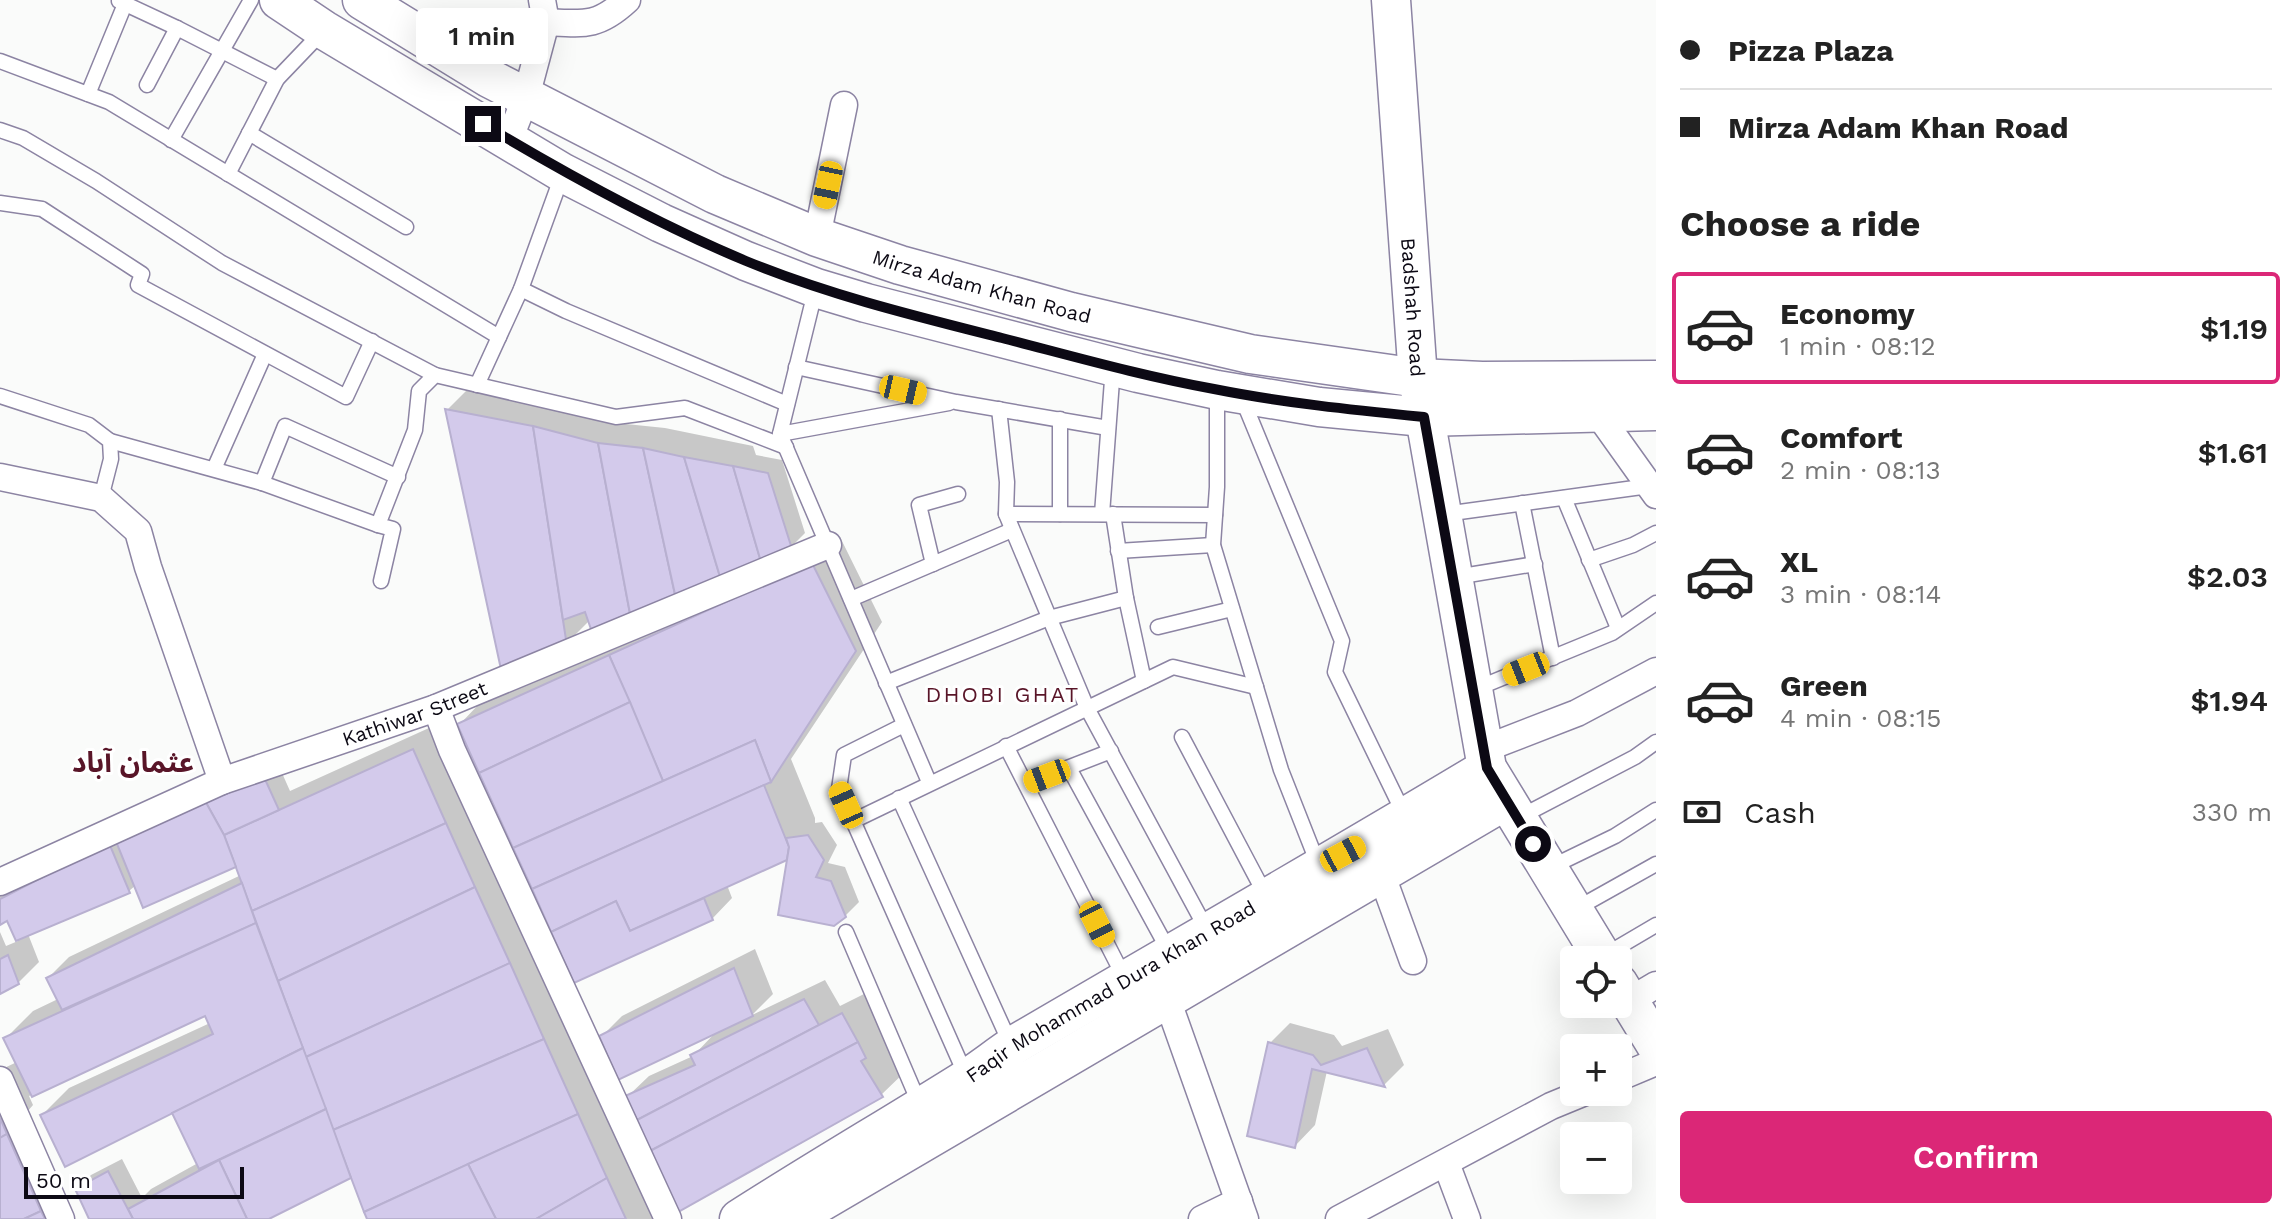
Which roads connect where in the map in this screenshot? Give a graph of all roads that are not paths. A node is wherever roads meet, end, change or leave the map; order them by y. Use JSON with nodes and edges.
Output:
{"nodes":[{"id":1,"x":251,"y":0,"type":"edge"},
{"id":2,"x":279,"y":0,"type":"edge"},
{"id":3,"x":362,"y":0,"type":"edge"},
{"id":4,"x":627,"y":0,"type":"edge"},
{"id":5,"x":1391,"y":0,"type":"edge"},
{"id":6,"x":121,"y":2,"type":"edge"},
{"id":7,"x":544,"y":11,"type":"edge"},
{"id":8,"x":177,"y":28,"type":"junction"},
{"id":9,"x":324,"y":30,"type":"junction"},
{"id":10,"x":220,"y":51,"type":"junction"},
{"id":11,"x":0,"y":61,"type":"edge"},
{"id":12,"x":277,"y":79,"type":"junction"},
{"id":13,"x":147,"y":85,"type":"dead end"},
{"id":14,"x":88,"y":94,"type":"junction"},
{"id":15,"x":526,"y":97,"type":"junction"},
{"id":16,"x":844,"y":105,"type":"dead end"},
{"id":17,"x":0,"y":130,"type":"edge"},
{"id":18,"x":249,"y":133,"type":"junction"},
{"id":19,"x":171,"y":140,"type":"junction"},
{"id":20,"x":509,"y":140,"type":"junction"},
{"id":21,"x":563,"y":173,"type":"junction"},
{"id":22,"x":228,"y":174,"type":"junction"},
{"id":23,"x":0,"y":203,"type":"edge"},
{"id":24,"x":406,"y":227,"type":"dead end"},
{"id":25,"x":817,"y":237,"type":"junction"},
{"id":26,"x":816,"y":288,"type":"junction"},
{"id":27,"x":521,"y":289,"type":"junction"},
{"id":28,"x":499,"y":337,"type":"junction"},
{"id":29,"x":372,"y":341,"type":"junction"},
{"id":30,"x":265,"y":354,"type":"junction"},
{"id":31,"x":796,"y":367,"type":"junction"},
{"id":32,"x":1113,"y":367,"type":"junction"},
{"id":33,"x":435,"y":375,"type":"junction"},
{"id":34,"x":1418,"y":378,"type":"junction"},
{"id":35,"x":1656,"y":380,"type":"edge"},
{"id":36,"x":477,"y":385,"type":"junction"},
{"id":37,"x":1229,"y":392,"type":"junction"},
{"id":38,"x":0,"y":396,"type":"edge"},
{"id":39,"x":956,"y":402,"type":"junction"},
{"id":40,"x":787,"y":404,"type":"junction"},
{"id":41,"x":999,"y":409,"type":"junction"},
{"id":42,"x":1596,"y":411,"type":"junction"},
{"id":43,"x":1656,"y":411,"type":"edge"},
{"id":44,"x":1424,"y":417,"type":"junction"},
{"id":45,"x":1060,"y":419,"type":"junction"},
{"id":46,"x":1108,"y":428,"type":"junction"},
{"id":47,"x":110,"y":441,"type":"junction"},
{"id":48,"x":783,"y":441,"type":"junction"},
{"id":49,"x":214,"y":469,"type":"junction"},
{"id":50,"x":0,"y":477,"type":"edge"},
{"id":51,"x":398,"y":477,"type":"junction"},
{"id":52,"x":262,"y":483,"type":"junction"},
{"id":53,"x":1653,"y":490,"type":"edge"},
{"id":54,"x":958,"y":494,"type":"dead end"},
{"id":55,"x":101,"y":498,"type":"junction"},
{"id":56,"x":1564,"y":498,"type":"junction"},
{"id":57,"x":1522,"y":503,"type":"junction"},
{"id":58,"x":1006,"y":514,"type":"junction"},
{"id":59,"x":1060,"y":514,"type":"junction"},
{"id":60,"x":1107,"y":514,"type":"junction"},
{"id":61,"x":1440,"y":514,"type":"junction"},
{"id":62,"x":1215,"y":515,"type":"junction"},
{"id":63,"x":378,"y":525,"type":"junction"},
{"id":64,"x":1012,"y":530,"type":"junction"},
{"id":65,"x":1656,"y":533,"type":"edge"},
{"id":66,"x":828,"y":545,"type":"junction"},
{"id":67,"x":1213,"y":545,"type":"junction"},
{"id":68,"x":1118,"y":551,"type":"junction"},
{"id":69,"x":1589,"y":560,"type":"junction"},
{"id":70,"x":933,"y":564,"type":"junction"},
{"id":71,"x":1535,"y":564,"type":"junction"},
{"id":72,"x":1452,"y":578,"type":"junction"},
{"id":73,"x":381,"y":581,"type":"dead end"},
{"id":74,"x":1126,"y":598,"type":"junction"},
{"id":75,"x":851,"y":599,"type":"junction"},
{"id":76,"x":1656,"y":603,"type":"edge"},
{"id":77,"x":1232,"y":609,"type":"junction"},
{"id":78,"x":1049,"y":618,"type":"junction"},
{"id":79,"x":1158,"y":627,"type":"dead end"},
{"id":80,"x":1618,"y":628,"type":"junction"},
{"id":81,"x":1553,"y":658,"type":"junction"},
{"id":82,"x":1656,"y":671,"type":"edge"},
{"id":83,"x":1144,"y":681,"type":"junction"},
{"id":84,"x":886,"y":683,"type":"junction"},
{"id":85,"x":1256,"y":687,"type":"junction"},
{"id":86,"x":1473,"y":690,"type":"junction"},
{"id":87,"x":436,"y":708,"type":"junction"},
{"id":88,"x":1087,"y":708,"type":"junction"},
{"id":89,"x":904,"y":725,"type":"junction"},
{"id":90,"x":1182,"y":737,"type":"dead end"},
{"id":91,"x":1656,"y":742,"type":"edge"},
{"id":92,"x":1006,"y":746,"type":"junction"},
{"id":93,"x":1111,"y":751,"type":"junction"},
{"id":94,"x":1069,"y":768,"type":"junction"},
{"id":95,"x":222,"y":781,"type":"junction"},
{"id":96,"x":929,"y":782,"type":"junction"},
{"id":97,"x":1026,"y":784,"type":"junction"},
{"id":98,"x":1499,"y":784,"type":"junction"},
{"id":99,"x":899,"y":798,"type":"junction"},
{"id":100,"x":1656,"y":810,"type":"edge"},
{"id":101,"x":1406,"y":817,"type":"junction"},
{"id":102,"x":853,"y":821,"type":"junction"},
{"id":103,"x":1656,"y":864,"type":"edge"},
{"id":104,"x":1319,"y":867,"type":"junction"},
{"id":105,"x":1548,"y":869,"type":"junction"},
{"id":106,"x":1381,"y":873,"type":"junction"},
{"id":107,"x":0,"y":882,"type":"edge"},
{"id":108,"x":1266,"y":897,"type":"junction"},
{"id":109,"x":1574,"y":911,"type":"junction"},
{"id":110,"x":1656,"y":925,"type":"edge"},
{"id":111,"x":846,"y":932,"type":"dead end"},
{"id":112,"x":1208,"y":933,"type":"junction"},
{"id":113,"x":1599,"y":946,"type":"edge"},
{"id":114,"x":1171,"y":956,"type":"junction"},
{"id":115,"x":1413,"y":961,"type":"dead end"},
{"id":116,"x":1632,"y":962,"type":"edge"},
{"id":117,"x":1126,"y":981,"type":"junction"},
{"id":118,"x":1632,"y":997,"type":"edge"},
{"id":119,"x":1167,"y":999,"type":"junction"},
{"id":120,"x":1655,"y":1044,"type":"edge"},
{"id":121,"x":1012,"y":1047,"type":"junction"},
{"id":122,"x":1632,"y":1065,"type":"edge"},
{"id":123,"x":967,"y":1078,"type":"junction"},
{"id":124,"x":0,"y":1080,"type":"edge"},
{"id":125,"x":1560,"y":1102,"type":"edge"},
{"id":126,"x":920,"y":1106,"type":"junction"},
{"id":127,"x":1446,"y":1163,"type":"junction"},
{"id":128,"x":1242,"y":1210,"type":"edge"},
{"id":129,"x":61,"y":1219,"type":"edge"},
{"id":130,"x":668,"y":1219,"type":"edge"},
{"id":131,"x":739,"y":1219,"type":"edge"},
{"id":132,"x":792,"y":1219,"type":"edge"},
{"id":133,"x":1202,"y":1219,"type":"edge"},
{"id":134,"x":1339,"y":1219,"type":"edge"},
{"id":135,"x":1467,"y":1219,"type":"edge"}],
"edges":[{"from":1,"to":10,"type":"lane"},
{"from":2,"to":9,"type":"main road"},
{"from":3,"to":15,"type":"main road","name":"Mirza Adam Khan Road"},
{"from":4,"to":7,"type":"street"},
{"from":5,"to":34,"type":"main road","name":"Badshah Road"},
{"from":6,"to":8,"type":"lane"},
{"from":6,"to":14,"type":"lane"},
{"from":7,"to":15,"type":"street"},
{"from":8,"to":10,"type":"lane"},
{"from":8,"to":13,"type":"lane"},
{"from":9,"to":12,"type":"lane"},
{"from":9,"to":20,"type":"main road"},
{"from":10,"to":12,"type":"lane"},
{"from":10,"to":19,"type":"lane"},
{"from":11,"to":14,"type":"lane"},
{"from":12,"to":18,"type":"lane"},
{"from":14,"to":19,"type":"lane"},
{"from":15,"to":20,"type":"street"},
{"from":15,"to":25,"type":"main road","name":"Mirza Adam Khan Road"},
{"from":16,"to":25,"type":"street"},
{"from":17,"to":29,"type":"lane"},
{"from":18,"to":22,"type":"lane"},
{"from":18,"to":24,"type":"lane"},
{"from":19,"to":22,"type":"lane"},
{"from":20,"to":21,"type":"main road"},
{"from":21,"to":26,"type":"main road"},
{"from":21,"to":27,"type":"lane"},
{"from":22,"to":28,"type":"lane"},
{"from":23,"to":30,"type":"lane"},
{"from":25,"to":34,"type":"main road","name":"Mirza Adam Khan Road"},
{"from":26,"to":31,"type":"lane"},
{"from":26,"to":32,"type":"main road"},
{"from":27,"to":28,"type":"lane"},
{"from":27,"to":40,"type":"lane"},
{"from":28,"to":36,"type":"lane"},
{"from":29,"to":30,"type":"lane"},
{"from":29,"to":33,"type":"lane"},
{"from":30,"to":49,"type":"lane"},
{"from":31,"to":39,"type":"lane"},
{"from":31,"to":40,"type":"lane"},
{"from":32,"to":37,"type":"main road"},
{"from":32,"to":46,"type":"lane"},
{"from":33,"to":36,"type":"lane"},
{"from":33,"to":51,"type":"lane"},
{"from":34,"to":35,"type":"main road","name":"Mirza Adam Khan Road"},
{"from":34,"to":44,"type":"main road","name":"Badshah Road"},
{"from":36,"to":48,"type":"lane"},
{"from":37,"to":44,"type":"main road"},
{"from":37,"to":62,"type":"lane"},
{"from":37,"to":101,"type":"lane"},
{"from":38,"to":47,"type":"lane"},
{"from":39,"to":41,"type":"lane"},
{"from":39,"to":48,"type":"lane"},
{"from":40,"to":48,"type":"lane"},
{"from":41,"to":45,"type":"lane"},
{"from":41,"to":58,"type":"lane"},
{"from":42,"to":43,"type":"main road"},
{"from":42,"to":44,"type":"main road"},
{"from":42,"to":53,"type":"street"},
{"from":44,"to":61,"type":"main road","name":"Badshah Road"},
{"from":45,"to":46,"type":"lane"},
{"from":45,"to":59,"type":"lane"},
{"from":46,"to":60,"type":"lane"},
{"from":47,"to":49,"type":"lane"},
{"from":47,"to":55,"type":"lane"},
{"from":48,"to":66,"type":"lane"},
{"from":49,"to":52,"type":"lane"},
{"from":50,"to":55,"type":"street"},
{"from":51,"to":52,"type":"lane"},
{"from":51,"to":63,"type":"lane"},
{"from":52,"to":63,"type":"lane"},
{"from":53,"to":56,"type":"lane"},
{"from":54,"to":70,"type":"lane"},
{"from":55,"to":95,"type":"street"},
{"from":56,"to":57,"type":"lane"},
{"from":56,"to":69,"type":"lane"},
{"from":57,"to":61,"type":"lane"},
{"from":57,"to":71,"type":"lane"},
{"from":58,"to":59,"type":"lane"},
{"from":58,"to":64,"type":"lane"},
{"from":59,"to":60,"type":"lane"},
{"from":60,"to":62,"type":"lane"},
{"from":60,"to":68,"type":"lane"},
{"from":61,"to":72,"type":"main road","name":"Badshah Road"},
{"from":62,"to":67,"type":"lane"},
{"from":63,"to":73,"type":"lane"},
{"from":64,"to":70,"type":"lane"},
{"from":64,"to":78,"type":"lane"},
{"from":65,"to":69,"type":"lane"},
{"from":66,"to":75,"type":"lane"},
{"from":66,"to":87,"type":"street","name":"Kathiwar Street"},
{"from":67,"to":68,"type":"lane"},
{"from":67,"to":77,"type":"lane"},
{"from":68,"to":74,"type":"lane"},
{"from":69,"to":80,"type":"lane"},
{"from":70,"to":75,"type":"lane"},
{"from":71,"to":72,"type":"lane"},
{"from":71,"to":81,"type":"lane"},
{"from":72,"to":86,"type":"main road","name":"Badshah Road"},
{"from":74,"to":78,"type":"lane"},
{"from":74,"to":83,"type":"lane"},
{"from":75,"to":84,"type":"lane"},
{"from":76,"to":80,"type":"lane"},
{"from":77,"to":79,"type":"lane"},
{"from":77,"to":85,"type":"lane"},
{"from":78,"to":84,"type":"lane"},
{"from":78,"to":88,"type":"lane"},
{"from":80,"to":81,"type":"lane"},
{"from":81,"to":86,"type":"lane"},
{"from":82,"to":98,"type":"street"},
{"from":83,"to":85,"type":"lane"},
{"from":83,"to":88,"type":"lane"},
{"from":84,"to":89,"type":"lane"},
{"from":85,"to":104,"type":"lane"},
{"from":86,"to":98,"type":"main road","name":"Badshah Road"},
{"from":87,"to":95,"type":"street","name":"Kathiwar Street"},
{"from":87,"to":130,"type":"street"},
{"from":88,"to":92,"type":"lane"},
{"from":88,"to":93,"type":"lane"},
{"from":89,"to":96,"type":"lane"},
{"from":89,"to":102,"type":"lane"},
{"from":90,"to":108,"type":"lane"},
{"from":91,"to":98,"type":"lane"},
{"from":92,"to":96,"type":"lane"},
{"from":92,"to":97,"type":"lane"},
{"from":93,"to":94,"type":"lane"},
{"from":93,"to":112,"type":"lane"},
{"from":94,"to":97,"type":"lane"},
{"from":94,"to":114,"type":"lane"},
{"from":95,"to":107,"type":"street","name":"Kathiwar Street"},
{"from":96,"to":99,"type":"lane"},
{"from":97,"to":117,"type":"lane"},
{"from":98,"to":101,"type":"main road","name":"Faqir Mohammad Dura Khan Road"},
{"from":98,"to":105,"type":"main road","name":"Badshah Road"},
{"from":98,"to":106,"type":"main road","name":"Faqir Mohammad Dura Khan Road"},
{"from":99,"to":102,"type":"lane"},
{"from":99,"to":121,"type":"lane"},
{"from":100,"to":105,"type":"lane"},
{"from":101,"to":104,"type":"main road","name":"Faqir Mohammad Dura Khan Road"},
{"from":102,"to":123,"type":"lane"},
{"from":103,"to":109,"type":"lane"},
{"from":104,"to":108,"type":"main road","name":"Faqir Mohammad Dura Khan Road"},
{"from":105,"to":109,"type":"main road","name":"Badshah Road"},
{"from":106,"to":115,"type":"street"},
{"from":106,"to":119,"type":"main road","name":"Faqir Mohammad Dura Khan Road"},
{"from":108,"to":112,"type":"main road","name":"Faqir Mohammad Dura Khan Road"},
{"from":109,"to":113,"type":"main road","name":"Badshah Road"},
{"from":110,"to":116,"type":"lane"},
{"from":111,"to":126,"type":"lane"},
{"from":112,"to":114,"type":"main road","name":"Faqir Mohammad Dura Khan Road"},
{"from":114,"to":117,"type":"main road","name":"Faqir Mohammad Dura Khan Road"},
{"from":117,"to":121,"type":"main road","name":"Faqir Mohammad Dura Khan Road"},
{"from":118,"to":120,"type":"main road","name":"Badshah Road"},
{"from":119,"to":128,"type":"street"},
{"from":119,"to":132,"type":"main road","name":"Faqir Mohammad Dura Khan Road"},
{"from":120,"to":122,"type":"street"},
{"from":121,"to":123,"type":"main road","name":"Faqir Mohammad Dura Khan Road"},
{"from":123,"to":126,"type":"main road","name":"Faqir Mohammad Dura Khan Road"},
{"from":124,"to":129,"type":"street"},
{"from":125,"to":127,"type":"street"},
{"from":126,"to":131,"type":"main road","name":"Faqir Mohammad Dura Khan Road"},
{"from":127,"to":134,"type":"street"},
{"from":127,"to":135,"type":"street"},
{"from":128,"to":133,"type":"street"}]}
